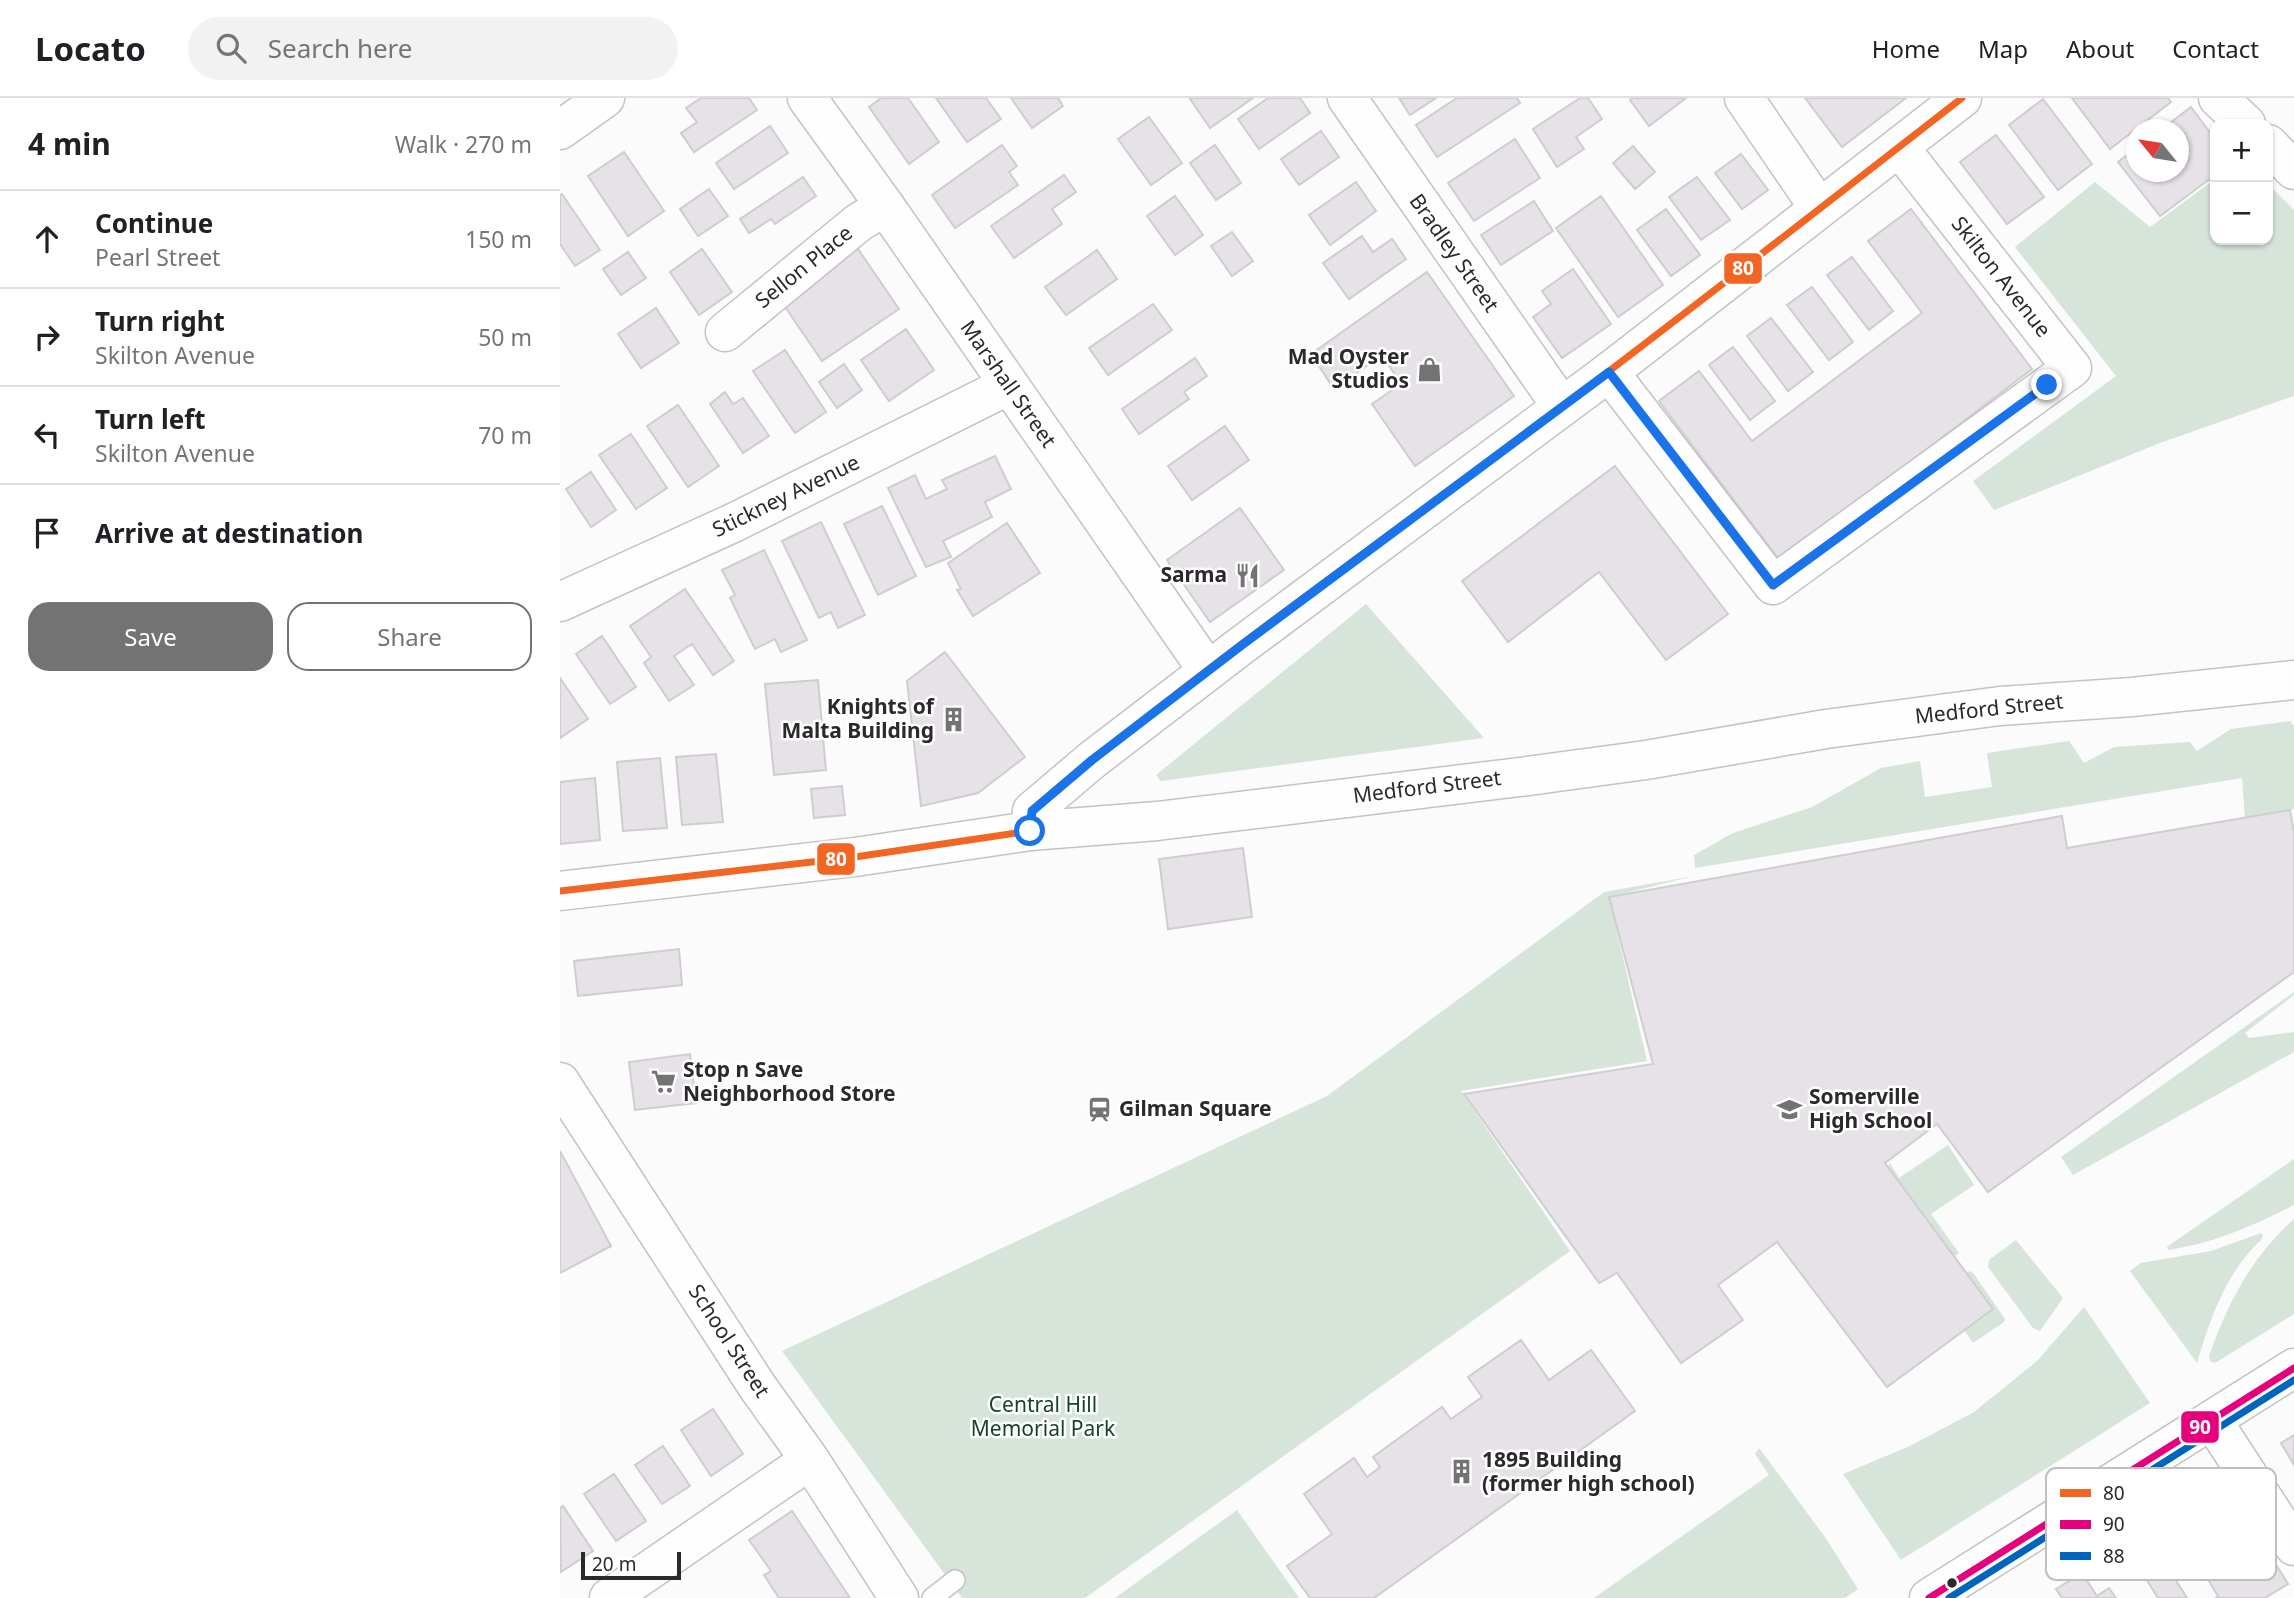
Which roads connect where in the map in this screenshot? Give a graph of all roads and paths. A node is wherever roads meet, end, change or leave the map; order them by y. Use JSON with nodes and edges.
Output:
{"nodes":[{"id":1,"x":605,"y":98,"type":"edge"},
{"id":2,"x":807,"y":98,"type":"edge"},
{"id":3,"x":1347,"y":98,"type":"edge"},
{"id":4,"x":1744,"y":98,"type":"edge"},
{"id":5,"x":1962,"y":98,"type":"edge"},
{"id":6,"x":2218,"y":98,"type":"edge"},
{"id":7,"x":2241,"y":119,"type":"edge"},
{"id":8,"x":560,"y":130,"type":"edge"},
{"id":9,"x":1899,"y":147,"type":"junction"},
{"id":10,"x":2273,"y":149,"type":"edge"},
{"id":11,"x":2294,"y":170,"type":"edge"},
{"id":12,"x":886,"y":206,"type":"junction"},
{"id":13,"x":1819,"y":208,"type":"junction"},
{"id":14,"x":724,"y":332,"type":"dead end"},
{"id":15,"x":1609,"y":372,"type":"junction"},
{"id":16,"x":1009,"y":385,"type":"junction"},
{"id":17,"x":1562,"y":407,"type":"junction"},
{"id":18,"x":560,"y":602,"type":"edge"},
{"id":19,"x":1208,"y":671,"type":"junction"},
{"id":20,"x":2294,"y":680,"type":"edge"},
{"id":21,"x":1030,"y":831,"type":"junction"},
{"id":22,"x":560,"y":891,"type":"edge"},
{"id":23,"x":562,"y":1091,"type":"edge"},
{"id":24,"x":2294,"y":1368,"type":"edge"},
{"id":25,"x":2212,"y":1420,"type":"junction"},
{"id":26,"x":810,"y":1460,"type":"junction"},
{"id":27,"x":2136,"y":1468,"type":"edge"},
{"id":28,"x":2243,"y":1468,"type":"edge"},
{"id":29,"x":2276,"y":1518,"type":"edge"},
{"id":30,"x":2046,"y":1525,"type":"edge"},
{"id":31,"x":2294,"y":1546,"type":"edge"},
{"id":32,"x":955,"y":1580,"type":"dead end"},
{"id":33,"x":609,"y":1598,"type":"edge"},
{"id":34,"x":899,"y":1598,"type":"edge"},
{"id":35,"x":932,"y":1598,"type":"edge"},
{"id":36,"x":1930,"y":1598,"type":"edge"}],
"edges":[{"from":1,"to":8,"type":"street"},
{"from":2,"to":12,"type":"street","name":"Marshall Street"},
{"from":3,"to":17,"type":"street","name":"Bradley Street"},
{"from":4,"to":13,"type":"street"},
{"from":5,"to":9,"type":"street"},
{"from":6,"to":7,"type":"street"},
{"from":9,"to":13,"type":"street"},
{"from":9,"to":15,"type":"street","name":"Skilton Avenue"},
{"from":10,"to":11,"type":"street"},
{"from":12,"to":14,"type":"street","name":"Sellon Place"},
{"from":12,"to":16,"type":"street","name":"Marshall Street"},
{"from":13,"to":15,"type":"street"},
{"from":15,"to":17,"type":"street"},
{"from":16,"to":18,"type":"street","name":"Stickney Avenue"},
{"from":16,"to":19,"type":"street","name":"Marshall Street"},
{"from":17,"to":19,"type":"street"},
{"from":19,"to":21,"type":"street"},
{"from":20,"to":21,"type":"street","name":"Medford Street"},
{"from":21,"to":22,"type":"street","name":"Medford Street"},
{"from":23,"to":26,"type":"street","name":"School Street"},
{"from":24,"to":25,"type":"street"},
{"from":25,"to":27,"type":"street"},
{"from":25,"to":28,"type":"street"},
{"from":26,"to":33,"type":"street"},
{"from":26,"to":34,"type":"street","name":"School Street"},
{"from":29,"to":31,"type":"street"},
{"from":30,"to":36,"type":"street"},
{"from":32,"to":35,"type":"lane"}]}
